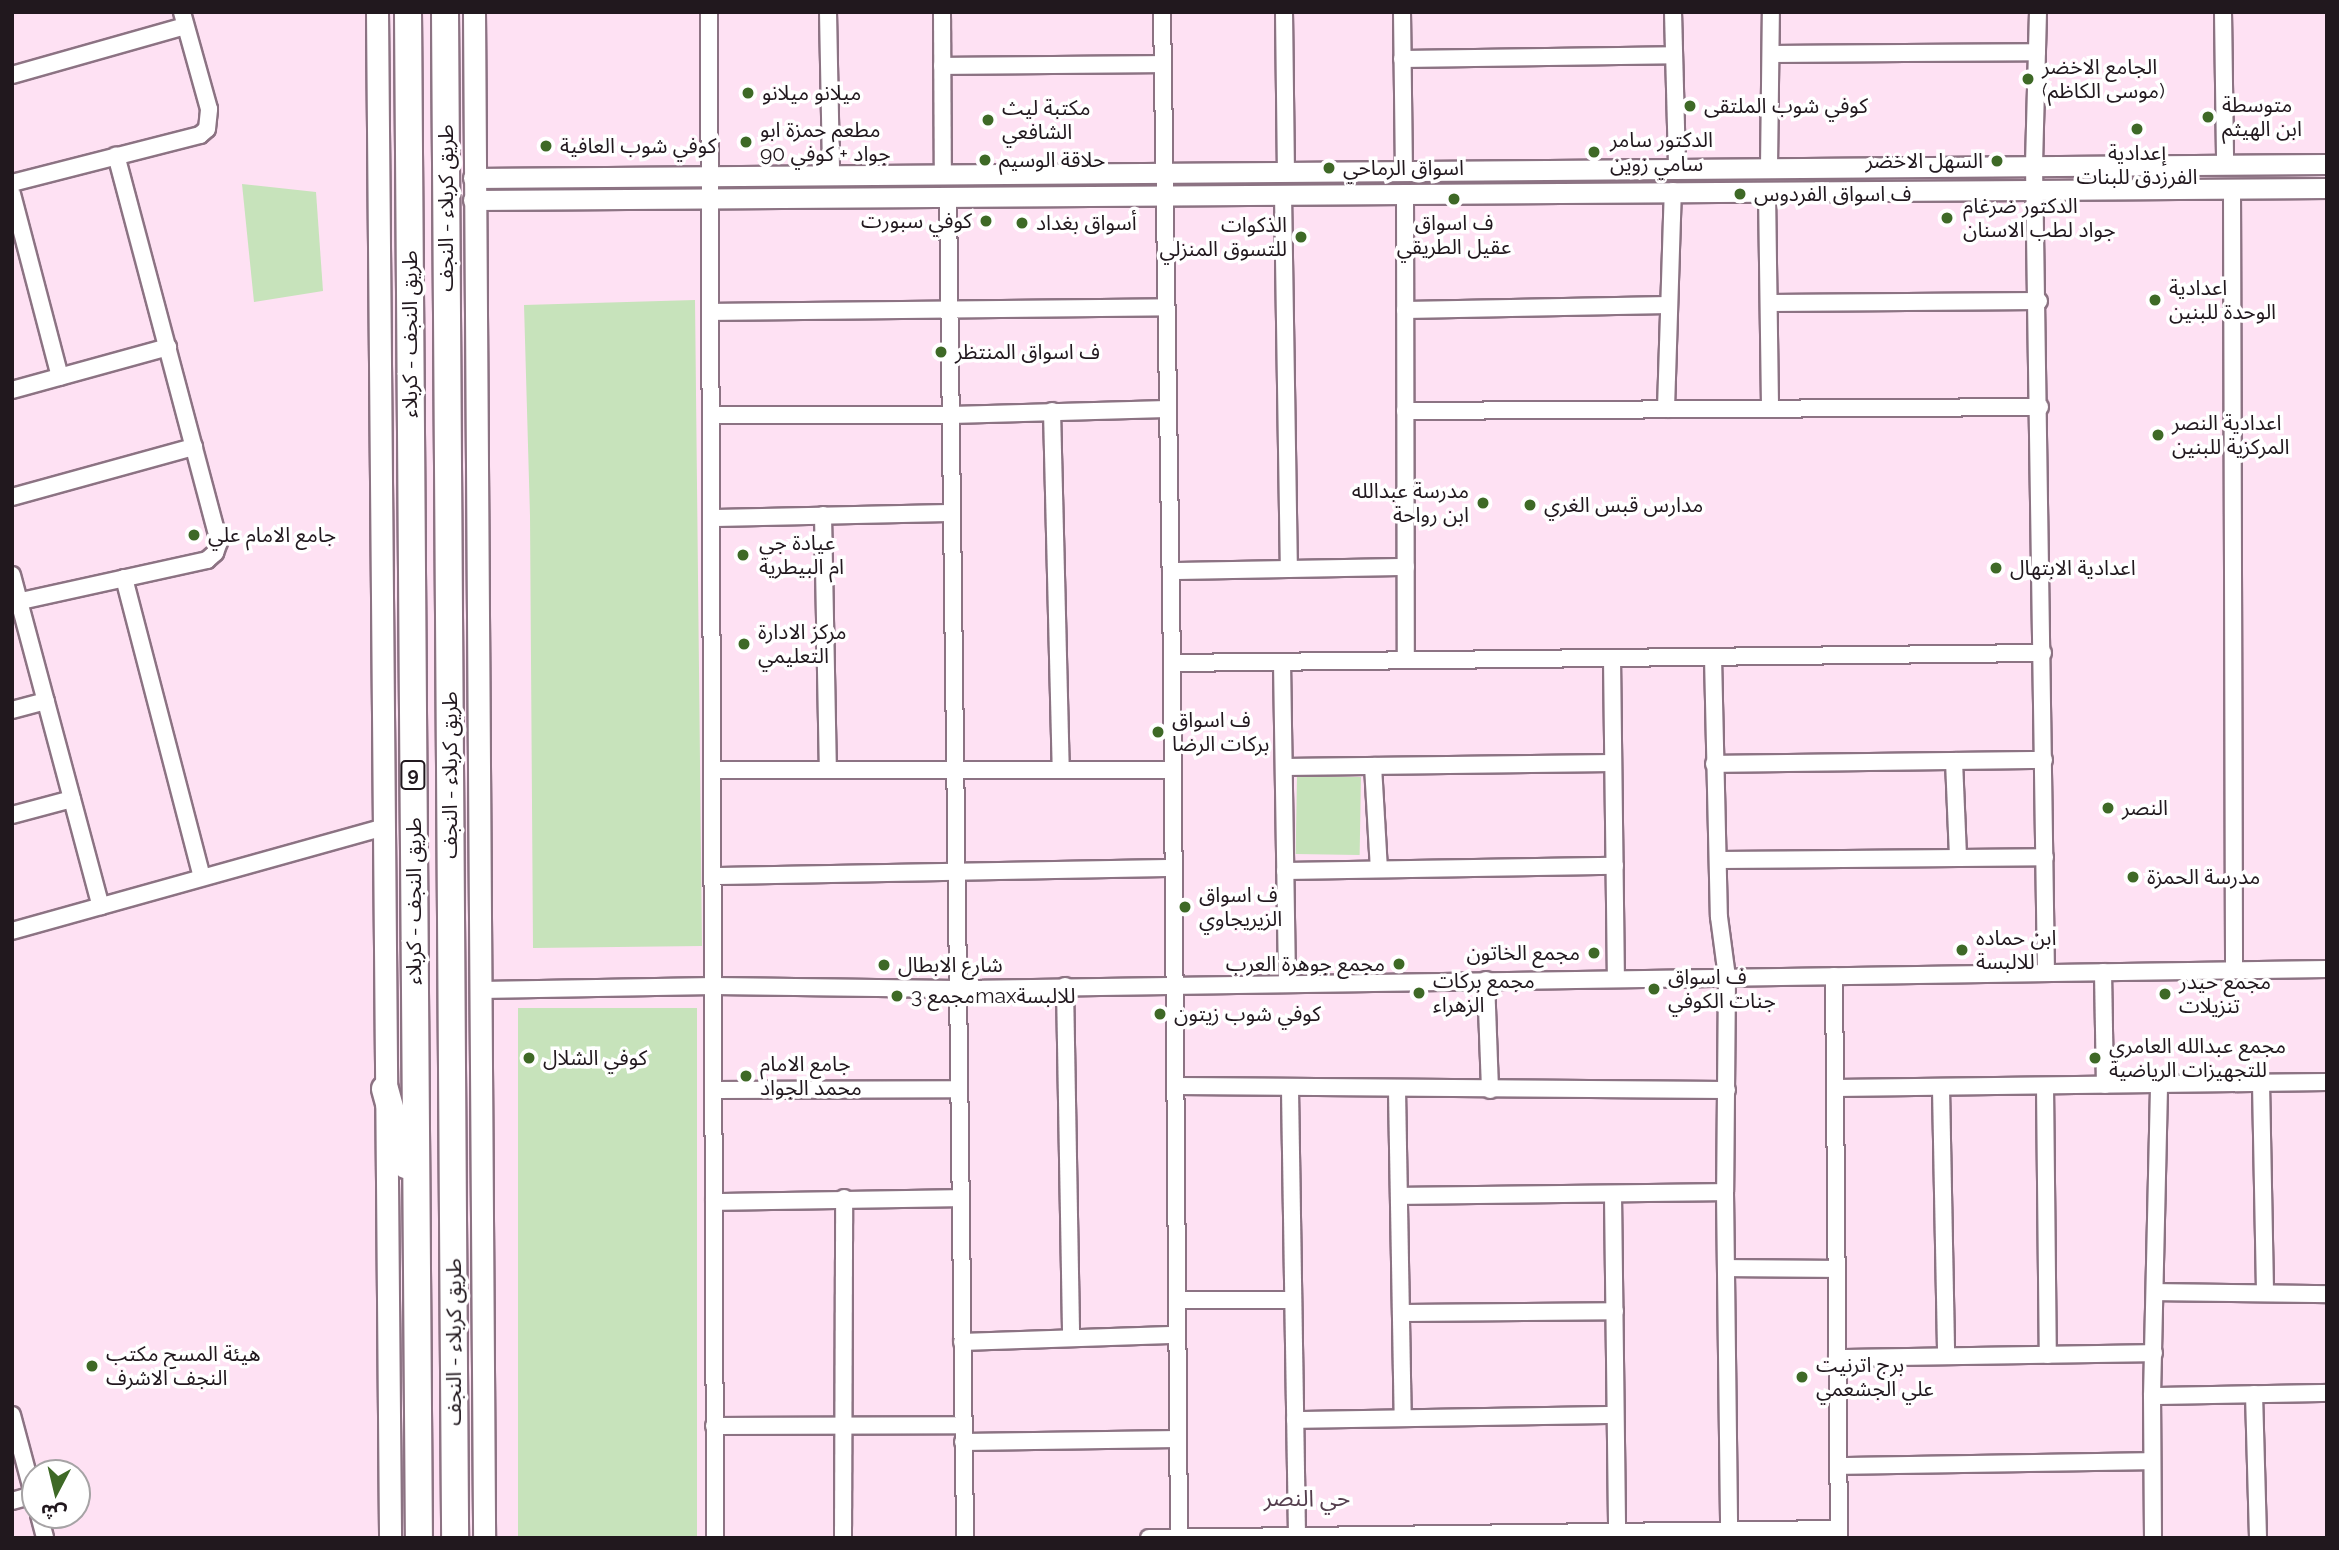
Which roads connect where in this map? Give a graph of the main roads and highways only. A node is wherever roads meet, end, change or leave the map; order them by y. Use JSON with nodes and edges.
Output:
{"nodes":[{"id":1,"x":377,"y":12,"type":"edge"},
{"id":2,"x":408,"y":12,"type":"edge"},
{"id":3,"x":444,"y":12,"type":"edge"},
{"id":4,"x":474,"y":12,"type":"edge"},
{"id":5,"x":385,"y":1088,"type":"junction"},
{"id":6,"x":416,"y":1203,"type":"junction"},
{"id":7,"x":390,"y":1538,"type":"edge"},
{"id":8,"x":419,"y":1538,"type":"edge"},
{"id":9,"x":456,"y":1538,"type":"edge"},
{"id":10,"x":484,"y":1538,"type":"edge"}],
"edges":[{"from":1,"to":5,"type":"main road"},
{"from":2,"to":6,"type":"highway","name":"طريق النجف - کربلاء","number":"9"},
{"from":3,"to":9,"type":"highway","name":"طريق کربلاء - النجف","number":"9"},
{"from":4,"to":10,"type":"main road"},
{"from":5,"to":6,"type":"highway"},
{"from":5,"to":7,"type":"main road"},
{"from":6,"to":8,"type":"highway","name":"طريق النجف - کربلاء","number":"9"}]}
